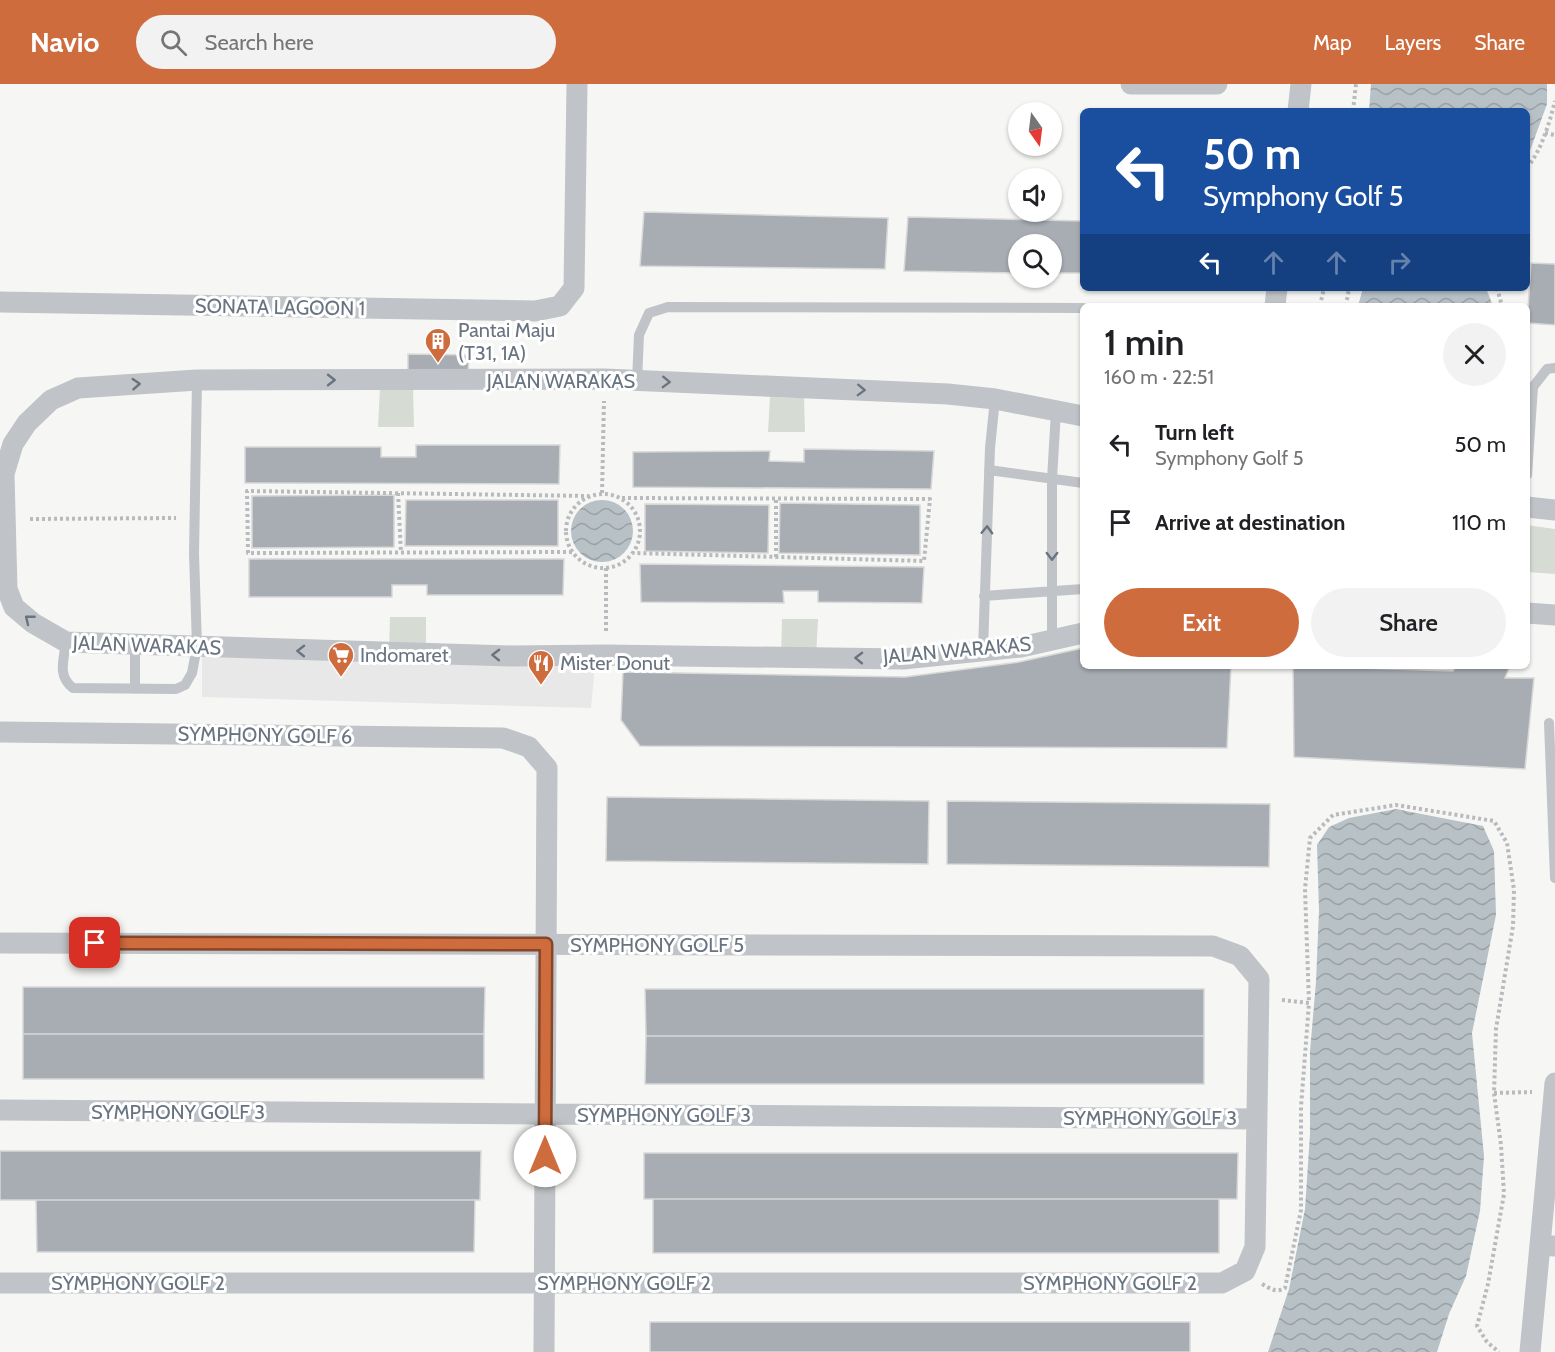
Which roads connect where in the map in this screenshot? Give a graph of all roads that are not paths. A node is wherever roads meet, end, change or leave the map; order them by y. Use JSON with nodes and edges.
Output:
{"nodes":[{"id":1,"x":577,"y":84,"type":"edge"},
{"id":2,"x":1131,"y":84,"type":"edge"},
{"id":3,"x":1216,"y":84,"type":"edge"},
{"id":4,"x":1301,"y":84,"type":"edge"},
{"id":5,"x":1298,"y":108,"type":"edge"},
{"id":6,"x":0,"y":302,"type":"edge"},
{"id":7,"x":1080,"y":308,"type":"edge"},
{"id":8,"x":1555,"y":368,"type":"edge"},
{"id":9,"x":197,"y":380,"type":"junction"},
{"id":10,"x":637,"y":381,"type":"junction"},
{"id":11,"x":994,"y":399,"type":"junction"},
{"id":12,"x":1056,"y":411,"type":"junction"},
{"id":13,"x":1080,"y":415,"type":"edge"},
{"id":14,"x":1530,"y":431,"type":"edge"},
{"id":15,"x":989,"y":470,"type":"junction"},
{"id":16,"x":1052,"y":479,"type":"junction"},
{"id":17,"x":1080,"y":483,"type":"edge"},
{"id":18,"x":1530,"y":507,"type":"edge"},
{"id":19,"x":1555,"y":510,"type":"edge"},
{"id":20,"x":2,"y":542,"type":"edge"},
{"id":21,"x":1080,"y":590,"type":"edge"},
{"id":22,"x":1052,"y":592,"type":"junction"},
{"id":23,"x":984,"y":596,"type":"junction"},
{"id":24,"x":1530,"y":614,"type":"edge"},
{"id":25,"x":1555,"y":615,"type":"edge"},
{"id":26,"x":1080,"y":634,"type":"edge"},
{"id":27,"x":1052,"y":640,"type":"junction"},
{"id":28,"x":66,"y":642,"type":"junction"},
{"id":29,"x":135,"y":645,"type":"junction"},
{"id":30,"x":197,"y":646,"type":"junction"},
{"id":31,"x":983,"y":650,"type":"junction"},
{"id":32,"x":135,"y":689,"type":"junction"},
{"id":33,"x":1549,"y":723,"type":"dead end"},
{"id":34,"x":0,"y":732,"type":"edge"},
{"id":35,"x":1555,"y":878,"type":"edge"},
{"id":36,"x":0,"y":943,"type":"edge"},
{"id":37,"x":546,"y":944,"type":"junction"},
{"id":38,"x":1555,"y":1087,"type":"edge"},
{"id":39,"x":0,"y":1110,"type":"edge"},
{"id":40,"x":545,"y":1114,"type":"junction"},
{"id":41,"x":1257,"y":1119,"type":"junction"},
{"id":42,"x":1547,"y":1245,"type":"edge"},
{"id":43,"x":0,"y":1283,"type":"edge"},
{"id":44,"x":544,"y":1283,"type":"junction"},
{"id":45,"x":544,"y":1352,"type":"edge"},
{"id":46,"x":1530,"y":1352,"type":"edge"}],
"edges":[{"from":1,"to":6,"type":"street","name":"SONATA LAGOON 1"},
{"from":2,"to":3,"type":"street"},
{"from":4,"to":5,"type":"street"},
{"from":7,"to":10,"type":"lane"},
{"from":8,"to":14,"type":"lane"},
{"from":9,"to":10,"type":"street","name":"JALAN WARAKAS","one_way":true},
{"from":20,"to":9,"type":"street","name":"JALAN WARAKAS","one_way":true},
{"from":9,"to":30,"type":"lane"},
{"from":10,"to":11,"type":"street","name":"JALAN WARAKAS","one_way":true},
{"from":11,"to":12,"type":"street","name":"JALAN WARAKAS"},
{"from":11,"to":15,"type":"lane"},
{"from":12,"to":13,"type":"street","name":"JALAN WARAKAS"},
{"from":12,"to":16,"type":"lane"},
{"from":15,"to":16,"type":"lane"},
{"from":23,"to":15,"type":"lane","one_way":true},
{"from":16,"to":17,"type":"lane"},
{"from":16,"to":22,"type":"lane","one_way":true},
{"from":18,"to":19,"type":"street"},
{"from":28,"to":20,"type":"street","name":"JALAN WARAKAS","one_way":true},
{"from":21,"to":22,"type":"lane"},
{"from":22,"to":23,"type":"lane"},
{"from":22,"to":27,"type":"lane"},
{"from":23,"to":31,"type":"lane"},
{"from":24,"to":25,"type":"street"},
{"from":26,"to":27,"type":"street","name":"JALAN WARAKAS"},
{"from":27,"to":31,"type":"street","name":"JALAN WARAKAS"},
{"from":28,"to":29,"type":"street","name":"JALAN WARAKAS"},
{"from":28,"to":32,"type":"lane"},
{"from":29,"to":30,"type":"street","name":"JALAN WARAKAS"},
{"from":29,"to":32,"type":"lane"},
{"from":31,"to":30,"type":"street","name":"JALAN WARAKAS","one_way":true},
{"from":30,"to":32,"type":"lane"},
{"from":33,"to":35,"type":"lane"},
{"from":34,"to":37,"type":"street","name":"SYMPHONY GOLF 6"},
{"from":36,"to":37,"type":"street","name":"SYMPHONY GOLF 5"},
{"from":37,"to":40,"type":"street"},
{"from":37,"to":41,"type":"street","name":"SYMPHONY GOLF 5"},
{"from":38,"to":42,"type":"street"},
{"from":39,"to":40,"type":"street","name":"SYMPHONY GOLF 3"},
{"from":40,"to":41,"type":"street","name":"SYMPHONY GOLF 3"},
{"from":40,"to":44,"type":"street"},
{"from":41,"to":44,"type":"street","name":"SYMPHONY GOLF 2"},
{"from":42,"to":46,"type":"street"},
{"from":43,"to":44,"type":"street","name":"SYMPHONY GOLF 2"},
{"from":44,"to":45,"type":"street"}]}
